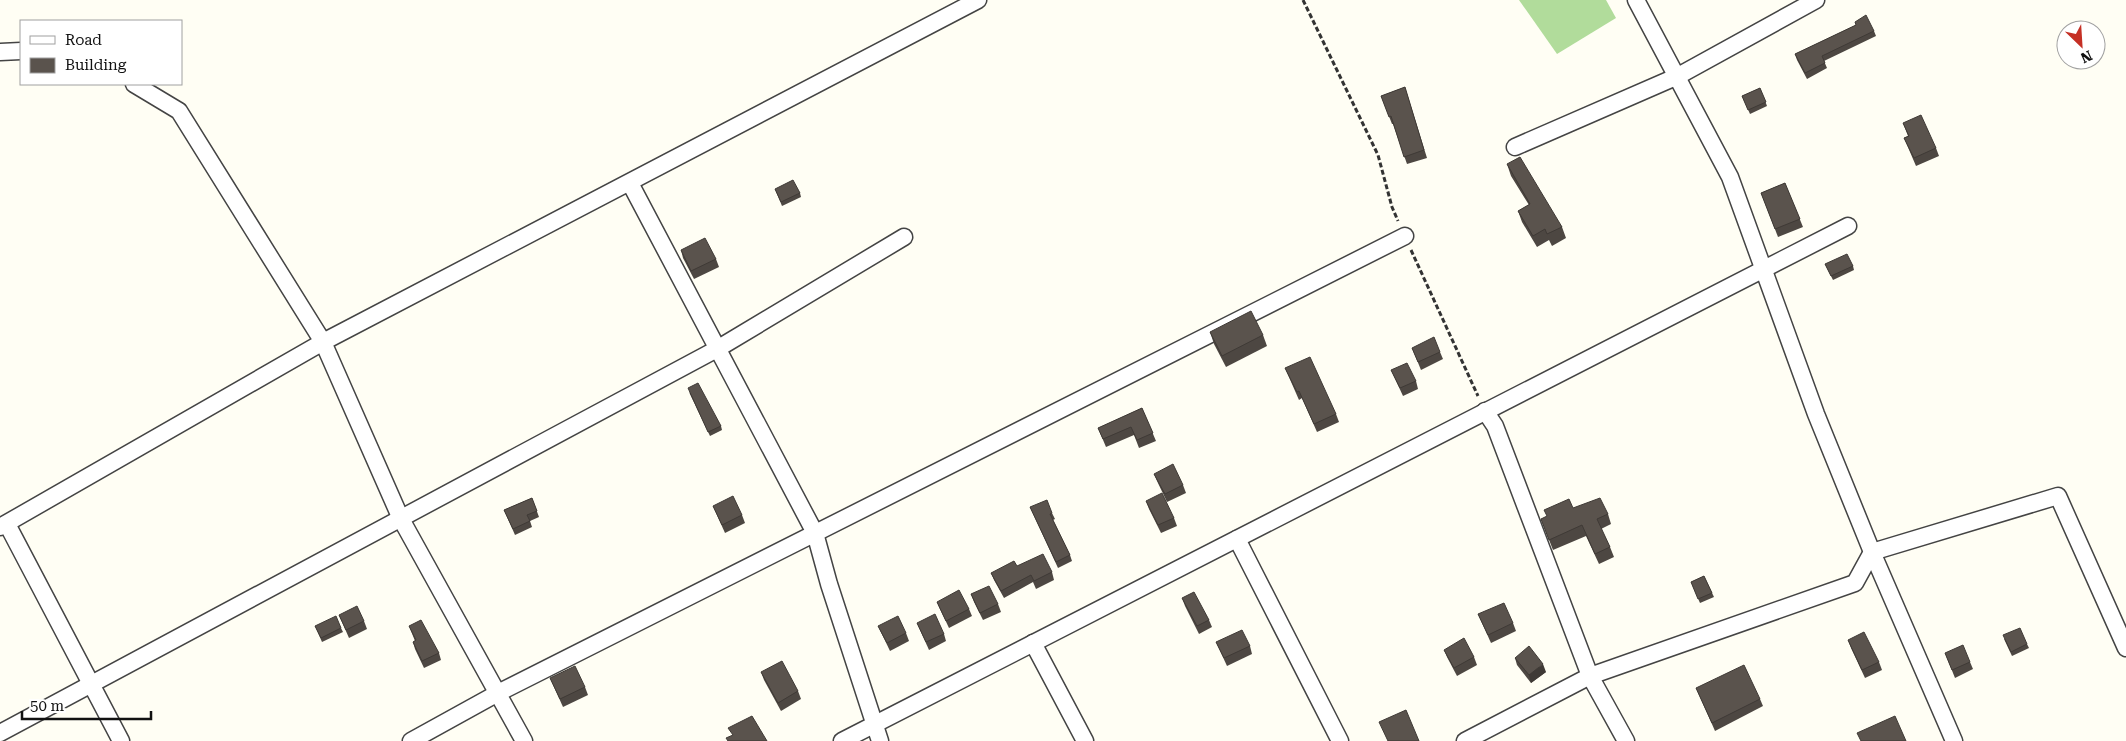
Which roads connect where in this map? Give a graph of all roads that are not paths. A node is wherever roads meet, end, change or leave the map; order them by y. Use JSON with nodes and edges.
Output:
{"nodes":[{"id":1,"x":978,"y":0,"type":"edge"},
{"id":2,"x":1636,"y":0,"type":"edge"},
{"id":3,"x":1816,"y":0,"type":"edge"},
{"id":4,"x":20,"y":51,"type":"edge"},
{"id":5,"x":0,"y":52,"type":"edge"},
{"id":6,"x":1678,"y":76,"type":"junction"},
{"id":7,"x":136,"y":85,"type":"edge"},
{"id":8,"x":1514,"y":147,"type":"dead end"},
{"id":9,"x":630,"y":183,"type":"junction"},
{"id":10,"x":1848,"y":226,"type":"dead end"},
{"id":11,"x":1405,"y":236,"type":"road end"},
{"id":12,"x":904,"y":237,"type":"dead end"},
{"id":13,"x":1764,"y":269,"type":"junction"},
{"id":14,"x":323,"y":342,"type":"junction"},
{"id":15,"x":718,"y":349,"type":"junction"},
{"id":16,"x":1485,"y":412,"type":"junction"},
{"id":17,"x":401,"y":519,"type":"junction"},
{"id":18,"x":3,"y":525,"type":"edge"},
{"id":19,"x":815,"y":533,"type":"junction"},
{"id":20,"x":1237,"y":539,"type":"junction"},
{"id":21,"x":1872,"y":552,"type":"junction"},
{"id":22,"x":1033,"y":643,"type":"junction"},
{"id":23,"x":2126,"y":648,"type":"edge"},
{"id":24,"x":1590,"y":676,"type":"junction"},
{"id":25,"x":91,"y":685,"type":"junction"},
{"id":26,"x":498,"y":693,"type":"junction"},
{"id":27,"x":875,"y":724,"type":"junction"},
{"id":28,"x":0,"y":734,"type":"edge"},
{"id":29,"x":121,"y":741,"type":"edge"},
{"id":30,"x":411,"y":741,"type":"edge"},
{"id":31,"x":524,"y":741,"type":"edge"},
{"id":32,"x":842,"y":741,"type":"edge"},
{"id":33,"x":880,"y":741,"type":"edge"},
{"id":34,"x":1085,"y":741,"type":"edge"},
{"id":35,"x":1340,"y":741,"type":"edge"},
{"id":36,"x":1465,"y":741,"type":"edge"},
{"id":37,"x":1626,"y":741,"type":"edge"},
{"id":38,"x":1954,"y":741,"type":"edge"}],
"edges":[{"from":1,"to":9,"type":"street"},
{"from":2,"to":6,"type":"street"},
{"from":3,"to":6,"type":"street"},
{"from":4,"to":5,"type":"street"},
{"from":6,"to":8,"type":"street"},
{"from":6,"to":13,"type":"street"},
{"from":7,"to":14,"type":"street"},
{"from":9,"to":14,"type":"street"},
{"from":9,"to":15,"type":"street"},
{"from":10,"to":13,"type":"street"},
{"from":11,"to":19,"type":"street"},
{"from":12,"to":15,"type":"street"},
{"from":13,"to":16,"type":"street"},
{"from":13,"to":21,"type":"street"},
{"from":14,"to":17,"type":"street"},
{"from":14,"to":18,"type":"street"},
{"from":15,"to":17,"type":"street"},
{"from":15,"to":19,"type":"street"},
{"from":16,"to":20,"type":"street"},
{"from":16,"to":24,"type":"street"},
{"from":17,"to":25,"type":"street"},
{"from":17,"to":26,"type":"street"},
{"from":18,"to":25,"type":"street"},
{"from":19,"to":26,"type":"street"},
{"from":19,"to":27,"type":"street"},
{"from":20,"to":22,"type":"street"},
{"from":20,"to":35,"type":"street"},
{"from":21,"to":23,"type":"street"},
{"from":21,"to":24,"type":"street"},
{"from":21,"to":38,"type":"street"},
{"from":22,"to":27,"type":"street"},
{"from":22,"to":34,"type":"street"},
{"from":24,"to":36,"type":"street"},
{"from":24,"to":37,"type":"street"},
{"from":25,"to":28,"type":"street"},
{"from":25,"to":29,"type":"street"},
{"from":26,"to":30,"type":"street"},
{"from":26,"to":31,"type":"street"},
{"from":27,"to":32,"type":"street"},
{"from":27,"to":33,"type":"street"}]}
